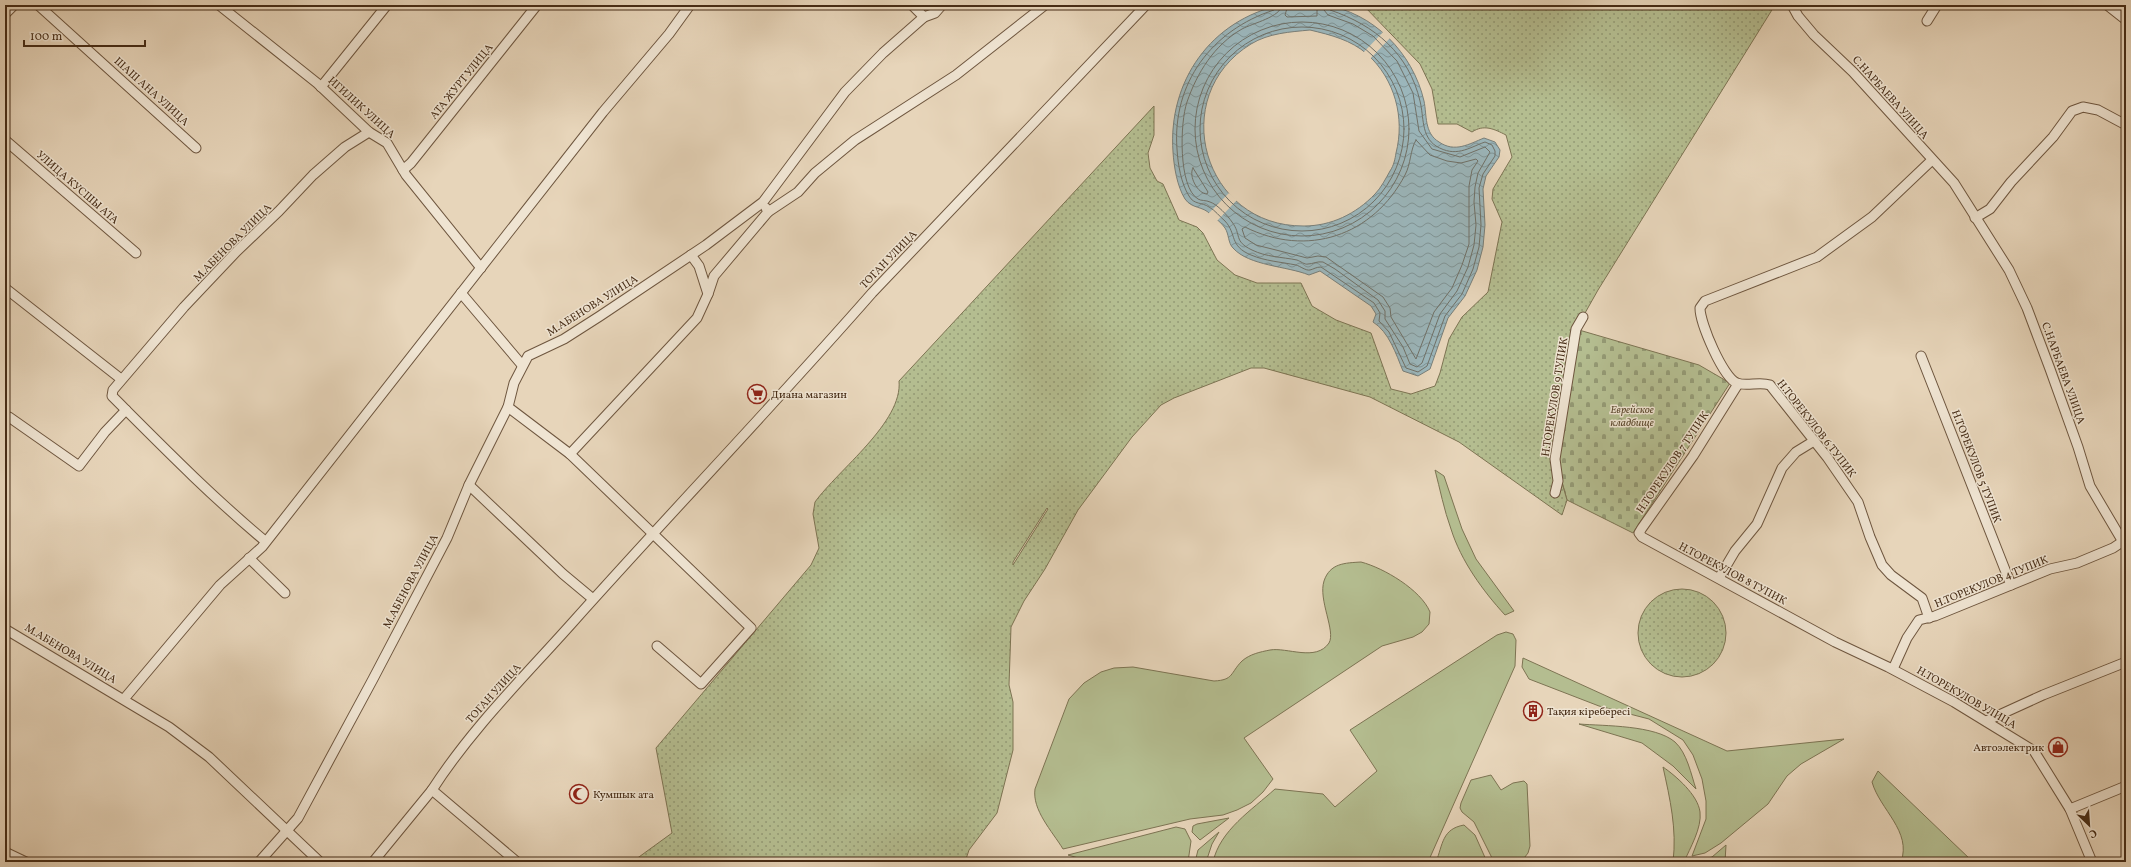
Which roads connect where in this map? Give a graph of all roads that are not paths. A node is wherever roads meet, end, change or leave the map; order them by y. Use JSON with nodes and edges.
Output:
{"nodes":[{"id":1,"x":14,"y":5,"type":"edge"},
{"id":2,"x":38,"y":5,"type":"edge"},
{"id":3,"x":219,"y":5,"type":"edge"},
{"id":4,"x":388,"y":5,"type":"edge"},
{"id":5,"x":537,"y":5,"type":"edge"},
{"id":6,"x":690,"y":5,"type":"edge"},
{"id":7,"x":912,"y":5,"type":"edge"},
{"id":8,"x":942,"y":5,"type":"edge"},
{"id":9,"x":1045,"y":5,"type":"edge"},
{"id":10,"x":1146,"y":5,"type":"edge"},
{"id":11,"x":1792,"y":5,"type":"edge"},
{"id":12,"x":1937,"y":5,"type":"edge"},
{"id":13,"x":2107,"y":5,"type":"edge"},
{"id":14,"x":231,"y":9,"type":"edge"},
{"id":15,"x":5,"y":14,"type":"edge"},
{"id":16,"x":924,"y":17,"type":"junction"},
{"id":17,"x":2126,"y":20,"type":"edge"},
{"id":18,"x":1927,"y":21,"type":"dead end"},
{"id":19,"x":321,"y":87,"type":"junction"},
{"id":20,"x":2126,"y":125,"type":"edge"},
{"id":21,"x":369,"y":132,"type":"junction"},
{"id":22,"x":5,"y":140,"type":"edge"},
{"id":23,"x":196,"y":148,"type":"dead end"},
{"id":24,"x":1932,"y":160,"type":"junction"},
{"id":25,"x":403,"y":170,"type":"junction"},
{"id":26,"x":763,"y":202,"type":"junction"},
{"id":27,"x":768,"y":212,"type":"junction"},
{"id":28,"x":1975,"y":218,"type":"junction"},
{"id":29,"x":136,"y":253,"type":"dead end"},
{"id":30,"x":691,"y":256,"type":"junction"},
{"id":31,"x":481,"y":268,"type":"junction"},
{"id":32,"x":5,"y":288,"type":"edge"},
{"id":33,"x":461,"y":293,"type":"junction"},
{"id":34,"x":708,"y":294,"type":"junction"},
{"id":35,"x":1583,"y":317,"type":"dead end"},
{"id":36,"x":1921,"y":356,"type":"dead end"},
{"id":37,"x":522,"y":365,"type":"junction"},
{"id":38,"x":121,"y":379,"type":"junction"},
{"id":39,"x":1738,"y":384,"type":"junction"},
{"id":40,"x":508,"y":407,"type":"junction"},
{"id":41,"x":126,"y":410,"type":"junction"},
{"id":42,"x":9,"y":417,"type":"dead end"},
{"id":43,"x":1814,"y":441,"type":"junction"},
{"id":44,"x":570,"y":454,"type":"junction"},
{"id":45,"x":469,"y":485,"type":"junction"},
{"id":46,"x":1555,"y":493,"type":"dead end"},
{"id":47,"x":653,"y":534,"type":"junction"},
{"id":48,"x":265,"y":540,"type":"junction"},
{"id":49,"x":2124,"y":544,"type":"edge"},
{"id":50,"x":1659,"y":547,"type":"joint"},
{"id":51,"x":249,"y":558,"type":"junction"},
{"id":52,"x":1719,"y":578,"type":"junction"},
{"id":53,"x":2011,"y":585,"type":"junction"},
{"id":54,"x":285,"y":593,"type":"dead end"},
{"id":55,"x":593,"y":599,"type":"junction"},
{"id":56,"x":1929,"y":618,"type":"junction"},
{"id":57,"x":1796,"y":620,"type":"joint"},
{"id":58,"x":5,"y":628,"type":"edge"},
{"id":59,"x":657,"y":646,"type":"dead end"},
{"id":60,"x":2126,"y":662,"type":"edge"},
{"id":61,"x":1893,"y":669,"type":"junction"},
{"id":62,"x":124,"y":699,"type":"junction"},
{"id":63,"x":1986,"y":722,"type":"junction"},
{"id":64,"x":2126,"y":786,"type":"edge"},
{"id":65,"x":432,"y":790,"type":"junction"},
{"id":66,"x":2070,"y":809,"type":"junction"},
{"id":67,"x":287,"y":831,"type":"junction"},
{"id":68,"x":5,"y":852,"type":"edge"},
{"id":69,"x":26,"y":862,"type":"edge"},
{"id":70,"x":258,"y":862,"type":"edge"},
{"id":71,"x":320,"y":862,"type":"edge"},
{"id":72,"x":373,"y":862,"type":"edge"},
{"id":73,"x":517,"y":862,"type":"edge"},
{"id":74,"x":2092,"y":862,"type":"edge"}],
"edges":[{"from":1,"to":15,"type":"street"},
{"from":2,"to":23,"type":"street","name":"ШАШ АНА УЛИЦА"},
{"from":3,"to":14,"type":"street","name":"ИГИЛИК УЛИЦА"},
{"from":4,"to":19,"type":"street"},
{"from":5,"to":25,"type":"street","name":"АТА ЖУРТ УЛИЦА"},
{"from":6,"to":31,"type":"street"},
{"from":7,"to":16,"type":"street"},
{"from":8,"to":16,"type":"street","name":"М.АБЕНОВА УЛИЦА"},
{"from":9,"to":27,"type":"street"},
{"from":10,"to":47,"type":"street","name":"ТОГАН УЛИЦА"},
{"from":11,"to":24,"type":"street","name":"С.НАРБАЕВА УЛИЦА"},
{"from":12,"to":18,"type":"street"},
{"from":13,"to":17,"type":"street"},
{"from":14,"to":19,"type":"street","name":"ИГИЛИК УЛИЦА"},
{"from":16,"to":26,"type":"street","name":"М.АБЕНОВА УЛИЦА"},
{"from":19,"to":21,"type":"street","name":"ИГИЛИК УЛИЦА"},
{"from":20,"to":28,"type":"street"},
{"from":21,"to":25,"type":"street","name":"ИГИЛИК УЛИЦА"},
{"from":21,"to":38,"type":"street","name":"М.АБЕНОВА УЛИЦА"},
{"from":22,"to":29,"type":"street","name":"УЛИЦА КУСШЫ АТА"},
{"from":24,"to":28,"type":"street","name":"С.НАРБАЕВА УЛИЦА"},
{"from":24,"to":39,"type":"street"},
{"from":25,"to":31,"type":"street","name":"ИГИЛИК УЛИЦА"},
{"from":26,"to":27,"type":"street"},
{"from":26,"to":30,"type":"street","name":"М.АБЕНОВА УЛИЦА"},
{"from":27,"to":34,"type":"street"},
{"from":28,"to":49,"type":"street","name":"С.НАРБАЕВА УЛИЦА"},
{"from":30,"to":34,"type":"street"},
{"from":30,"to":37,"type":"street","name":"М.АБЕНОВА УЛИЦА"},
{"from":31,"to":33,"type":"street"},
{"from":32,"to":38,"type":"street"},
{"from":33,"to":37,"type":"street"},
{"from":33,"to":48,"type":"street"},
{"from":34,"to":44,"type":"street"},
{"from":35,"to":46,"type":"street","name":"Н.ТОРЕКУЛОВ 9 ТУПИК"},
{"from":36,"to":53,"type":"street","name":"Н.ТОРЕКУЛОВ 5 ТУПИК"},
{"from":37,"to":40,"type":"street","name":"М.АБЕНОВА УЛИЦА"},
{"from":38,"to":41,"type":"street","name":"М.АБЕНОВА УЛИЦА"},
{"from":39,"to":43,"type":"street","name":"Н.ТОРЕКУЛОВ 6 ТУПИК"},
{"from":39,"to":50,"type":"street","name":"Н.ТОРЕКУЛОВ 7 ТУПИК"},
{"from":40,"to":44,"type":"street"},
{"from":40,"to":45,"type":"street","name":"М.АБЕНОВА УЛИЦА"},
{"from":41,"to":42,"type":"street"},
{"from":41,"to":48,"type":"street","name":"М.АБЕНОВА УЛИЦА"},
{"from":43,"to":52,"type":"street"},
{"from":43,"to":56,"type":"street","name":"Н.ТОРЕКУЛОВ 6 ТУПИК"},
{"from":44,"to":47,"type":"street"},
{"from":45,"to":55,"type":"street"},
{"from":45,"to":67,"type":"street","name":"М.АБЕНОВА УЛИЦА"},
{"from":47,"to":55,"type":"street","name":"ТОГАН УЛИЦА"},
{"from":47,"to":59,"type":"street"},
{"from":48,"to":51,"type":"street"},
{"from":49,"to":53,"type":"street","name":"Н.ТОРЕКУЛОВ 4 ТУПИК"},
{"from":50,"to":52,"type":"street","name":"Н.ТОРЕКУЛОВ 8 ТУПИК"},
{"from":51,"to":54,"type":"street"},
{"from":51,"to":62,"type":"street"},
{"from":52,"to":57,"type":"street","name":"Н.ТОРЕКУЛОВ 8 ТУПИК"},
{"from":53,"to":56,"type":"street","name":"Н.ТОРЕКУЛОВ 4 ТУПИК"},
{"from":55,"to":65,"type":"street","name":"ТОГАН УЛИЦА"},
{"from":56,"to":61,"type":"street","name":"Н.ТОРЕКУЛОВ 4 ТУПИК"},
{"from":57,"to":61,"type":"street","name":"Н.ТОРЕКУЛОВ УЛИЦА"},
{"from":58,"to":62,"type":"street","name":"М.АБЕНОВА УЛИЦА"},
{"from":60,"to":63,"type":"street"},
{"from":61,"to":63,"type":"street","name":"Н.ТОРЕКУЛОВ УЛИЦА"},
{"from":62,"to":67,"type":"street","name":"М.АБЕНОВА УЛИЦА"},
{"from":63,"to":66,"type":"street","name":"Н.ТОРЕКУЛОВ УЛИЦА"},
{"from":64,"to":66,"type":"street"},
{"from":65,"to":72,"type":"street","name":"ТОГАН УЛИЦА"},
{"from":65,"to":73,"type":"street"},
{"from":66,"to":74,"type":"street","name":"Н.ТОРЕКУЛОВ УЛИЦА"},
{"from":67,"to":70,"type":"street"},
{"from":67,"to":71,"type":"street","name":"М.АБЕНОВА УЛИЦА"},
{"from":68,"to":69,"type":"street"}]}
